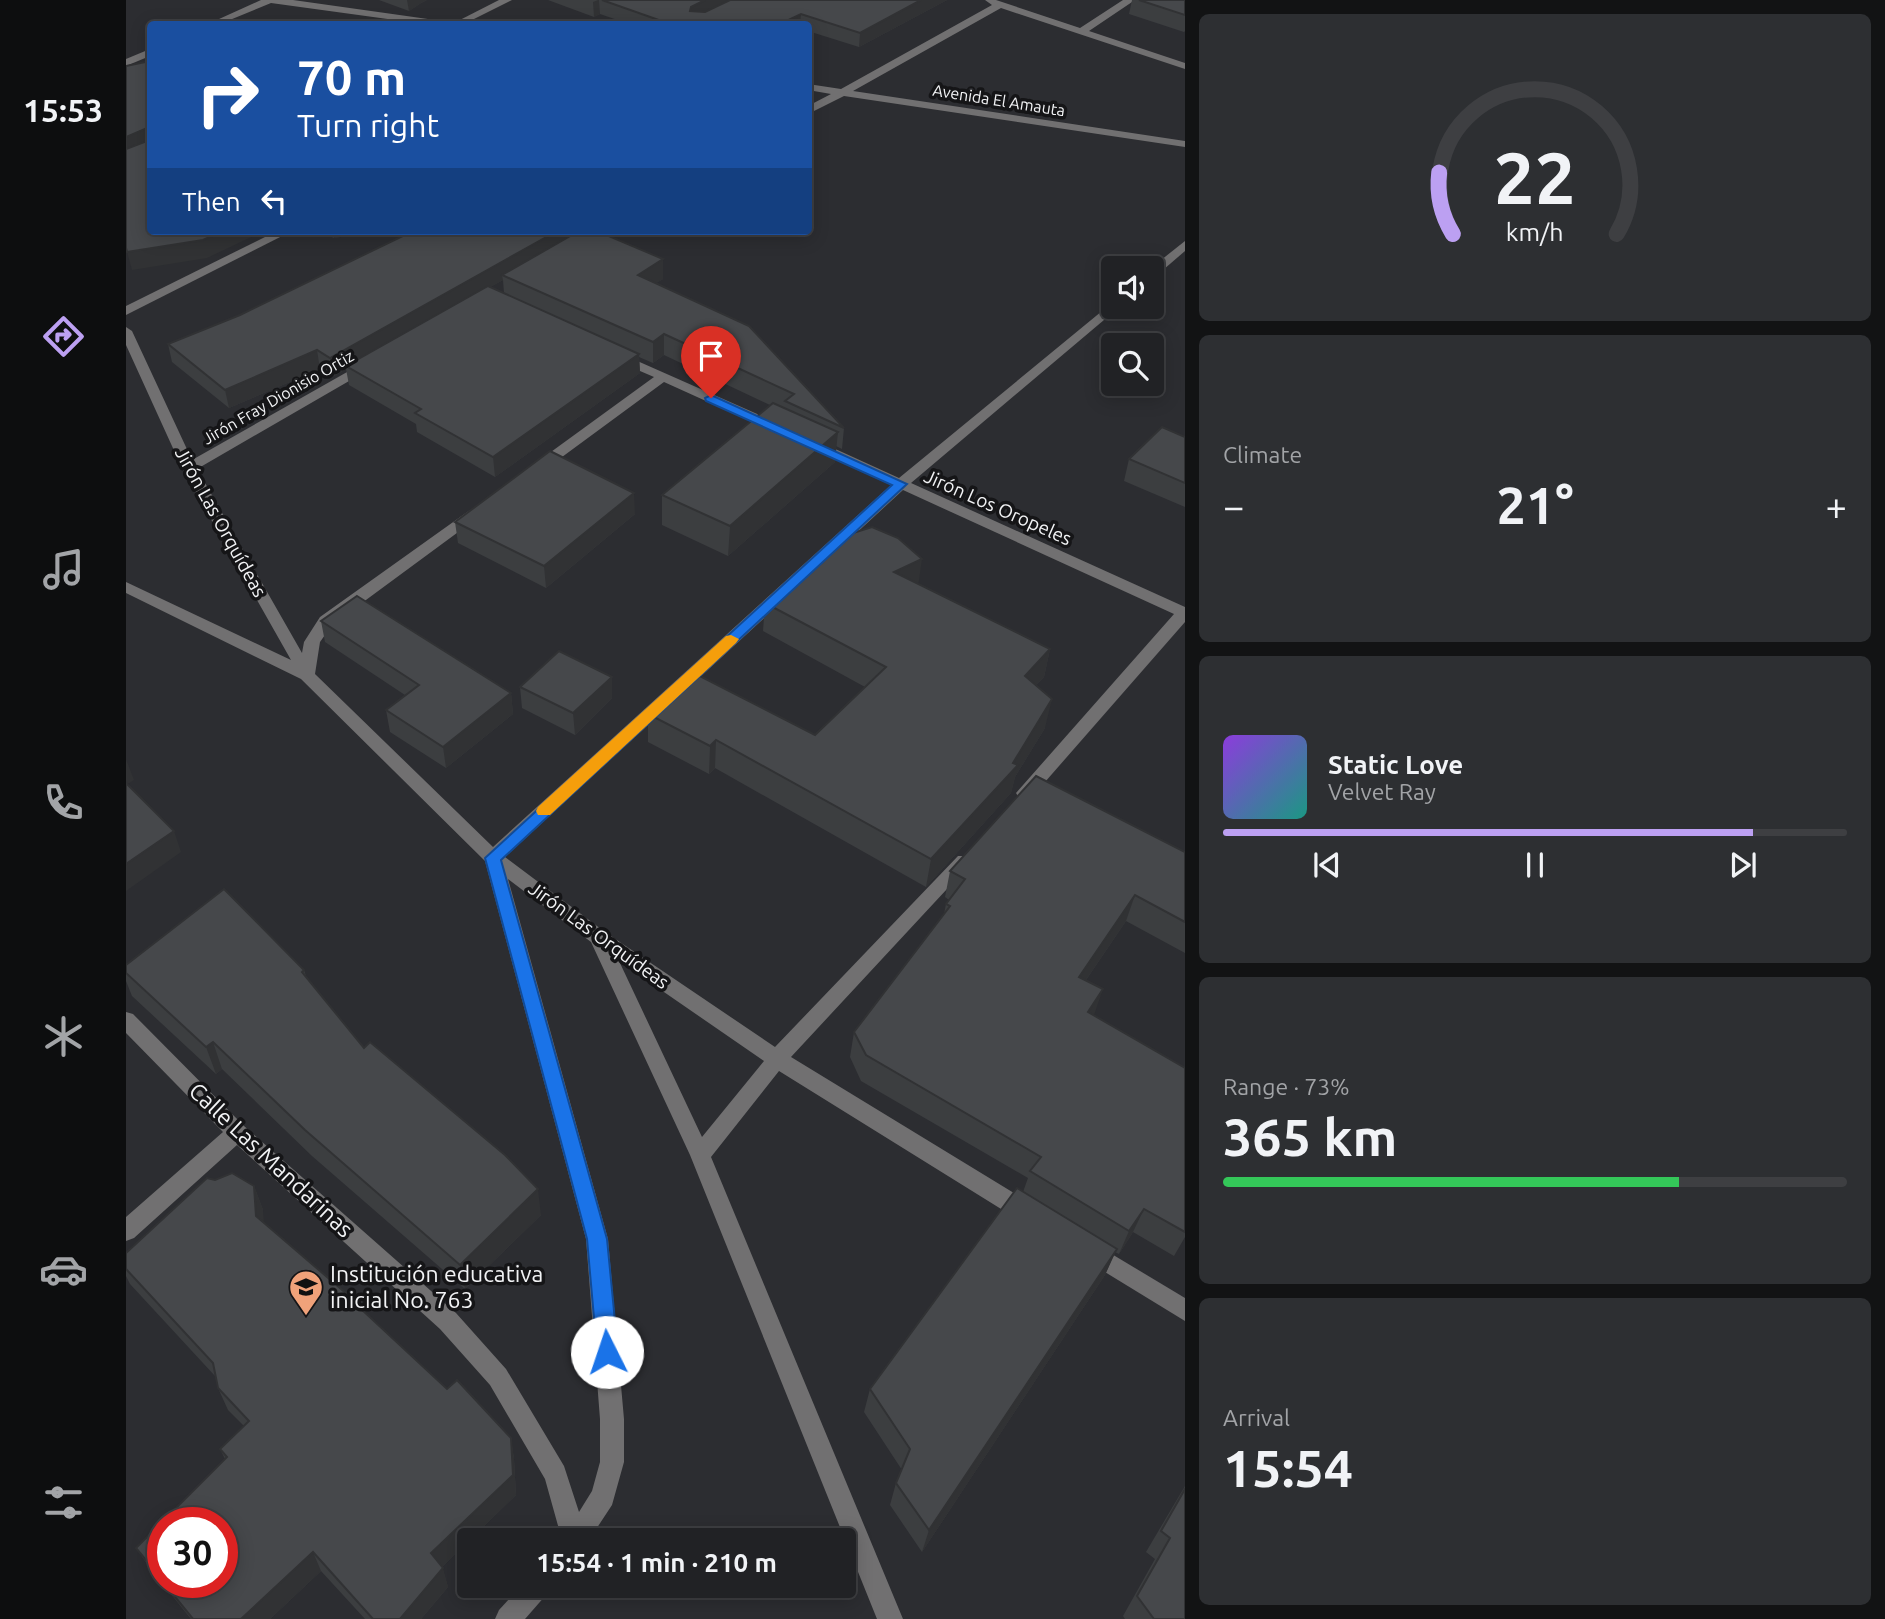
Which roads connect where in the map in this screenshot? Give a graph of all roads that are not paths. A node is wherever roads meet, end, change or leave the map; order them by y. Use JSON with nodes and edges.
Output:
{"nodes":[{"id":1,"x":270,"y":0,"type":"edge"},
{"id":2,"x":506,"y":0,"type":"edge"},
{"id":3,"x":986,"y":0,"type":"edge"},
{"id":4,"x":1130,"y":0,"type":"edge"},
{"id":5,"x":1000,"y":5,"type":"junction"},
{"id":6,"x":220,"y":21,"type":"edge"},
{"id":7,"x":420,"y":21,"type":"edge"},
{"id":8,"x":463,"y":21,"type":"edge"},
{"id":9,"x":1082,"y":31,"type":"junction"},
{"id":10,"x":147,"y":53,"type":"edge"},
{"id":11,"x":126,"y":63,"type":"edge"},
{"id":12,"x":1185,"y":66,"type":"edge"},
{"id":13,"x":812,"y":88,"type":"edge"},
{"id":14,"x":842,"y":92,"type":"junction"},
{"id":15,"x":812,"y":109,"type":"edge"},
{"id":16,"x":1185,"y":144,"type":"edge"},
{"id":17,"x":278,"y":235,"type":"edge"},
{"id":18,"x":1185,"y":245,"type":"edge"},
{"id":19,"x":1164,"y":263,"type":"edge"},
{"id":20,"x":126,"y":311,"type":"edge"},
{"id":21,"x":1101,"y":316,"type":"edge"},
{"id":22,"x":126,"y":331,"type":"edge"},
{"id":23,"x":601,"y":348,"type":"edge"},
{"id":24,"x":381,"y":359,"type":"edge"},
{"id":25,"x":663,"y":377,"type":"junction"},
{"id":26,"x":189,"y":468,"type":"junction"},
{"id":27,"x":528,"y":474,"type":"edge"},
{"id":28,"x":901,"y":484,"type":"junction"},
{"id":29,"x":483,"y":507,"type":"edge"},
{"id":30,"x":126,"y":587,"type":"edge"},
{"id":31,"x":1185,"y":613,"type":"edge"},
{"id":32,"x":307,"y":675,"type":"junction"},
{"id":33,"x":1015,"y":804,"type":"edge"},
{"id":34,"x":979,"y":845,"type":"edge"},
{"id":35,"x":493,"y":858,"type":"junction"},
{"id":36,"x":598,"y":937,"type":"junction"},
{"id":37,"x":126,"y":1020,"type":"edge"},
{"id":38,"x":777,"y":1059,"type":"junction"},
{"id":39,"x":237,"y":1132,"type":"junction"},
{"id":40,"x":700,"y":1155,"type":"junction"},
{"id":41,"x":1045,"y":1224,"type":"edge"},
{"id":42,"x":126,"y":1231,"type":"edge"},
{"id":43,"x":1068,"y":1238,"type":"edge"},
{"id":44,"x":1185,"y":1310,"type":"edge"},
{"id":45,"x":572,"y":1528,"type":"edge"},
{"id":46,"x":583,"y":1528,"type":"edge"},
{"id":47,"x":526,"y":1598,"type":"edge"},
{"id":48,"x":508,"y":1619,"type":"edge"},
{"id":49,"x":890,"y":1619,"type":"edge"}],
"edges":[{"from":1,"to":6,"type":"street"},
{"from":1,"to":7,"type":"street"},
{"from":2,"to":8,"type":"street"},
{"from":3,"to":5,"type":"street"},
{"from":4,"to":9,"type":"street"},
{"from":5,"to":9,"type":"street"},
{"from":5,"to":14,"type":"street"},
{"from":9,"to":12,"type":"street"},
{"from":10,"to":11,"type":"street"},
{"from":13,"to":14,"type":"street","name":"Avenida El Amauta"},
{"from":14,"to":15,"type":"street"},
{"from":14,"to":16,"type":"street","name":"Avenida El Amauta"},
{"from":17,"to":20,"type":"street"},
{"from":18,"to":19,"type":"street"},
{"from":21,"to":28,"type":"street"},
{"from":22,"to":26,"type":"street","name":"Jirón Las Orquídeas"},
{"from":23,"to":25,"type":"street","name":"Jirón Los Oropeles"},
{"from":24,"to":26,"type":"street","name":"Jirón Fray Dionisio Ortiz"},
{"from":25,"to":27,"type":"street"},
{"from":25,"to":28,"type":"street","name":"Jirón Los Oropeles"},
{"from":26,"to":32,"type":"street","name":"Jirón Las Orquídeas"},
{"from":28,"to":31,"type":"street","name":"Jirón Los Oropeles"},
{"from":28,"to":35,"type":"street"},
{"from":29,"to":32,"type":"street"},
{"from":30,"to":32,"type":"street"},
{"from":31,"to":33,"type":"street"},
{"from":32,"to":35,"type":"street","name":"Jirón Las Orquídeas"},
{"from":34,"to":38,"type":"street"},
{"from":35,"to":36,"type":"street","name":"Jirón Las Orquídeas"},
{"from":35,"to":46,"type":"street"},
{"from":36,"to":38,"type":"street","name":"Jirón Las Orquídeas"},
{"from":36,"to":40,"type":"street"},
{"from":37,"to":39,"type":"street","name":"Calle Las Mandarinas"},
{"from":38,"to":40,"type":"street"},
{"from":38,"to":41,"type":"street","name":"Jirón Las Orquídeas"},
{"from":39,"to":42,"type":"street"},
{"from":39,"to":45,"type":"street","name":"Calle Las Mandarinas"},
{"from":40,"to":49,"type":"street"},
{"from":43,"to":44,"type":"street"},
{"from":47,"to":48,"type":"street"}]}
